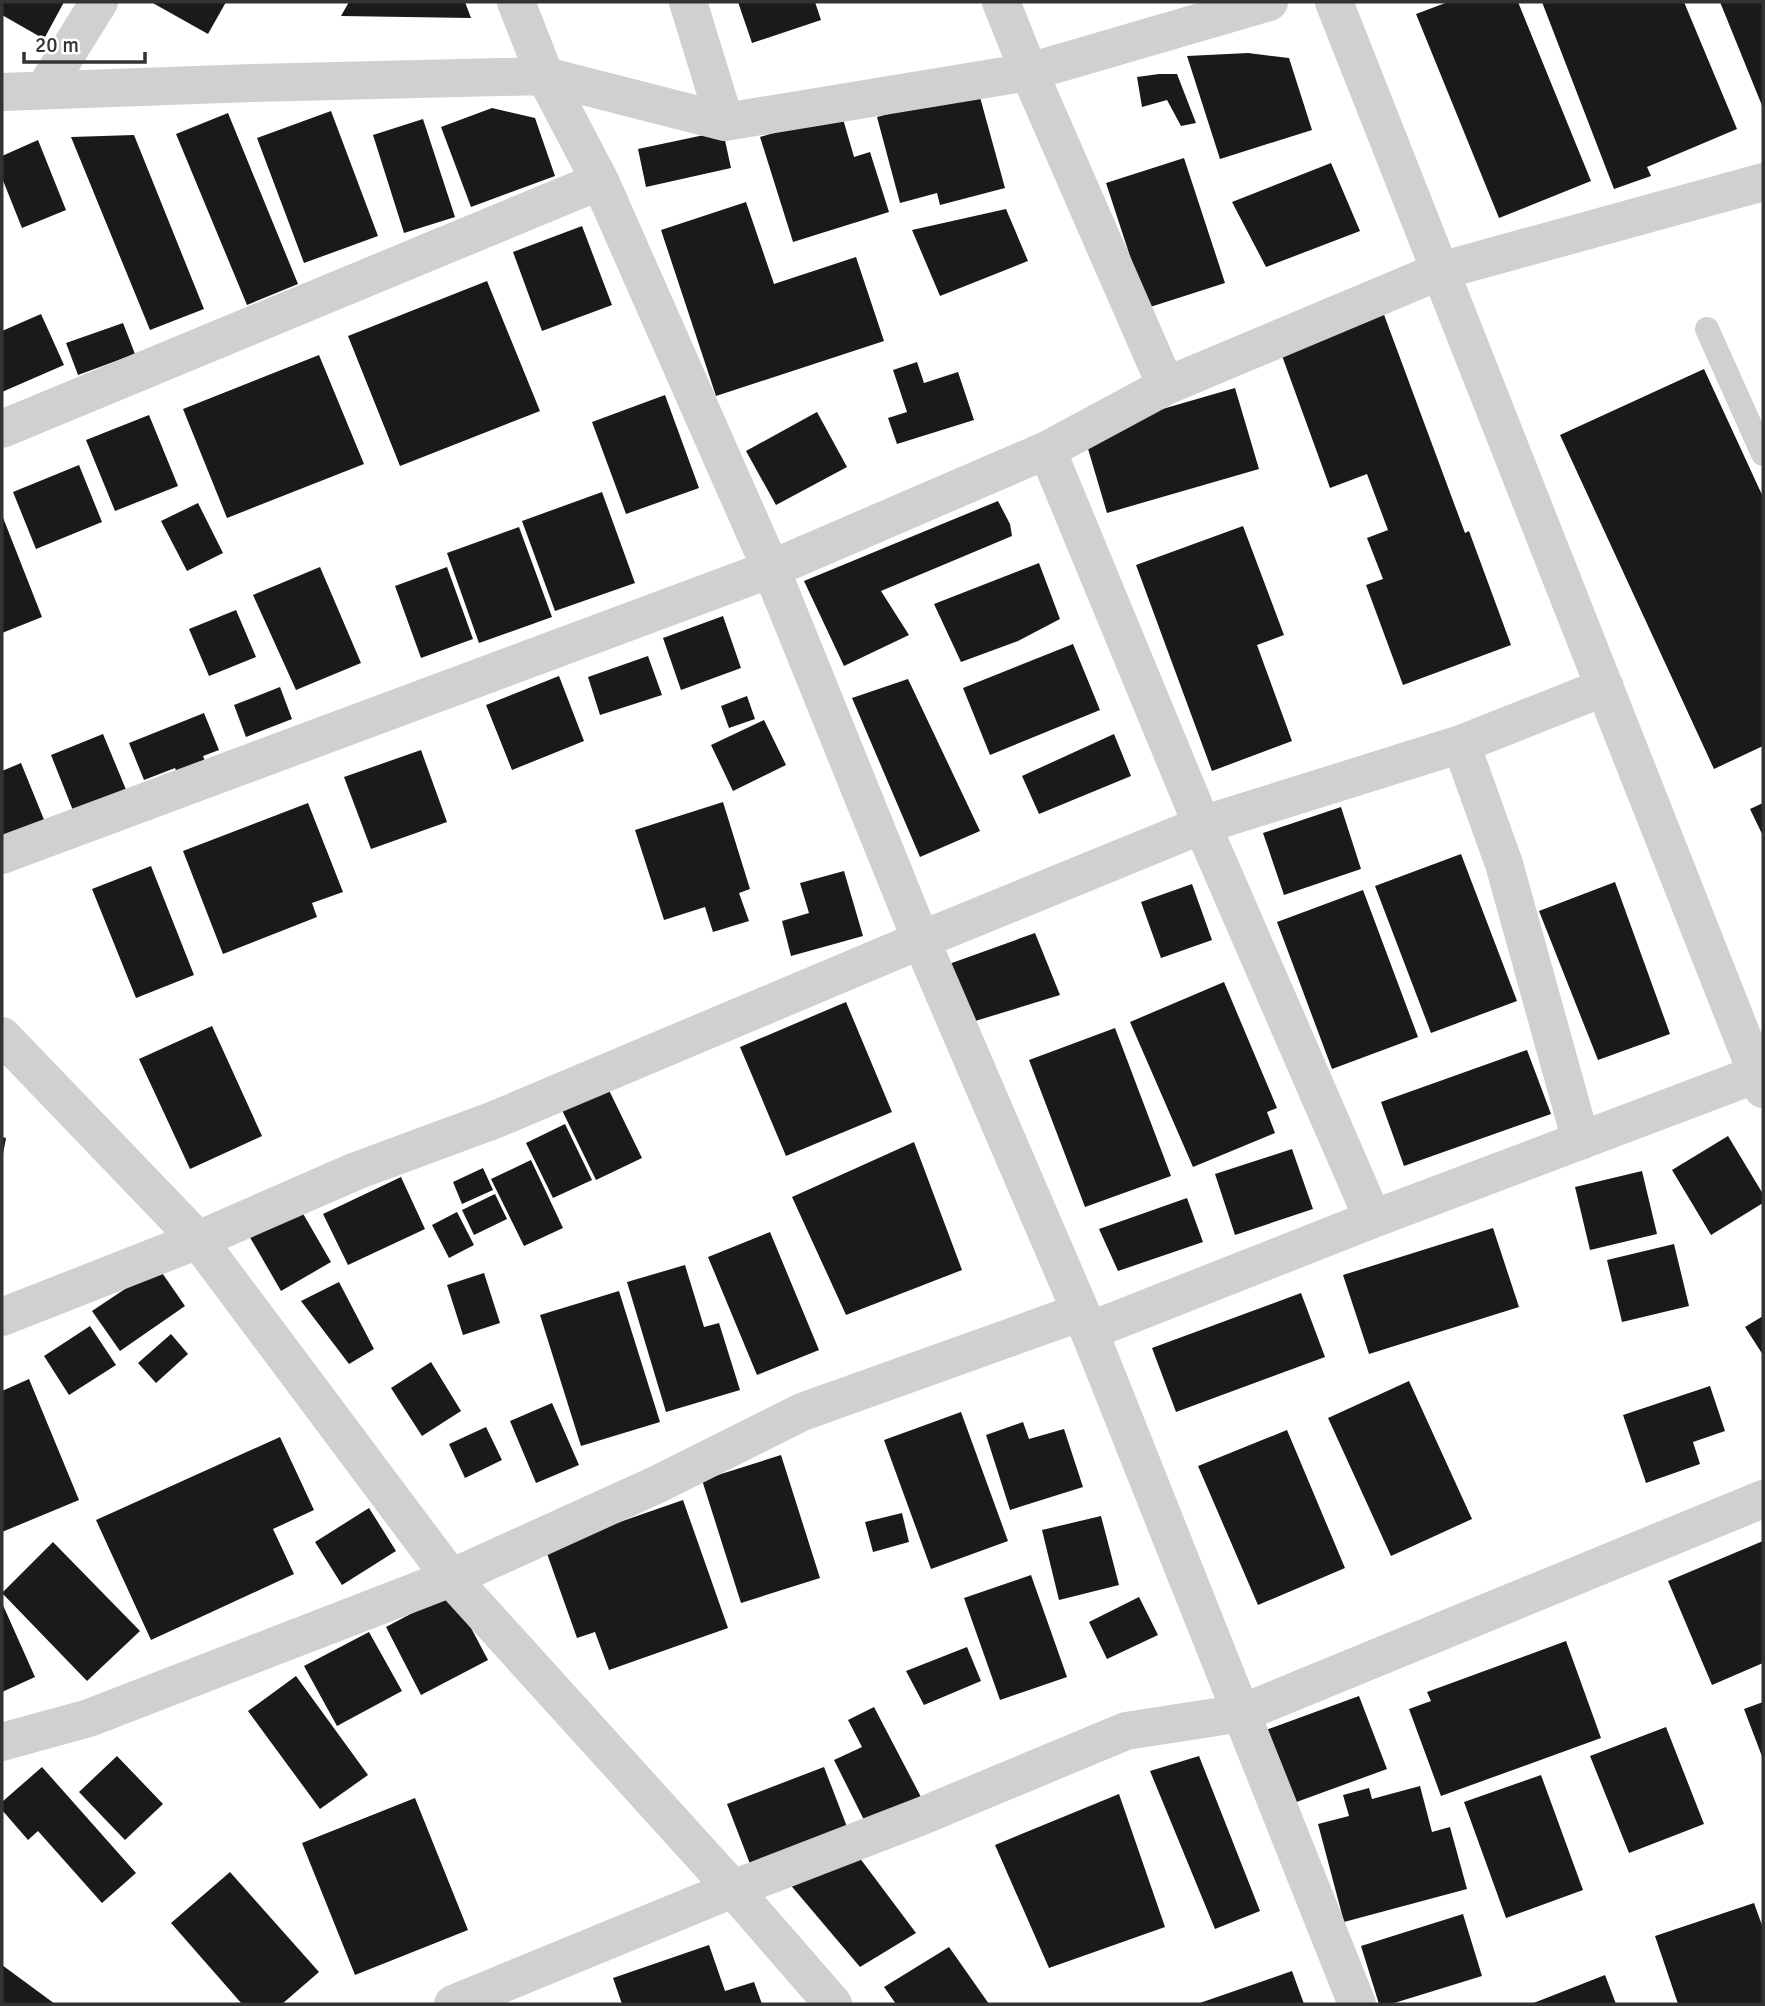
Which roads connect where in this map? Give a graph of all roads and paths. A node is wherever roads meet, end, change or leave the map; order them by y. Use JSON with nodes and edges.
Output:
{"nodes":[{"id":1,"x":99,"y":2,"type":"edge"},
{"id":2,"x":516,"y":2,"type":"edge"},
{"id":3,"x":688,"y":2,"type":"edge"},
{"id":4,"x":1001,"y":2,"type":"edge"},
{"id":5,"x":1269,"y":2,"type":"edge"},
{"id":6,"x":1334,"y":2,"type":"edge"},
{"id":7,"x":1029,"y":72,"type":"junction"},
{"id":8,"x":545,"y":76,"type":"junction"},
{"id":9,"x":44,"y":90,"type":"junction"},
{"id":10,"x":2,"y":92,"type":"edge"},
{"id":11,"x":725,"y":122,"type":"junction"},
{"id":12,"x":600,"y":181,"type":"junction"},
{"id":13,"x":1763,"y":182,"type":"edge"},
{"id":14,"x":1440,"y":271,"type":"junction"},
{"id":15,"x":1707,"y":329,"type":"dead end"},
{"id":16,"x":1166,"y":386,"type":"junction"},
{"id":17,"x":2,"y":429,"type":"edge"},
{"id":18,"x":1047,"y":450,"type":"junction"},
{"id":19,"x":1763,"y":454,"type":"edge"},
{"id":20,"x":771,"y":569,"type":"junction"},
{"id":21,"x":1605,"y":687,"type":"junction"},
{"id":22,"x":1461,"y":744,"type":"junction"},
{"id":23,"x":1202,"y":825,"type":"junction"},
{"id":24,"x":2,"y":855,"type":"edge"},
{"id":25,"x":921,"y":940,"type":"junction"},
{"id":26,"x":2,"y":1036,"type":"edge"},
{"id":27,"x":1760,"y":1082,"type":"edge"},
{"id":28,"x":1581,"y":1141,"type":"junction"},
{"id":29,"x":1373,"y":1219,"type":"junction"},
{"id":30,"x":198,"y":1240,"type":"junction"},
{"id":31,"x":2,"y":1317,"type":"edge"},
{"id":32,"x":1085,"y":1321,"type":"junction"},
{"id":33,"x":1763,"y":1499,"type":"edge"},
{"id":34,"x":450,"y":1578,"type":"junction"},
{"id":35,"x":1242,"y":1713,"type":"junction"},
{"id":36,"x":2,"y":1742,"type":"edge"},
{"id":37,"x":733,"y":1889,"type":"junction"},
{"id":38,"x":453,"y":2004,"type":"edge"},
{"id":39,"x":834,"y":2004,"type":"edge"},
{"id":40,"x":1357,"y":2004,"type":"edge"}],
"edges":[{"from":1,"to":9,"type":"street"},
{"from":2,"to":8,"type":"street"},
{"from":3,"to":11,"type":"street"},
{"from":4,"to":7,"type":"street"},
{"from":5,"to":7,"type":"street"},
{"from":6,"to":14,"type":"street"},
{"from":7,"to":11,"type":"street"},
{"from":7,"to":16,"type":"street"},
{"from":8,"to":9,"type":"street"},
{"from":8,"to":11,"type":"street"},
{"from":8,"to":12,"type":"street"},
{"from":9,"to":10,"type":"street"},
{"from":12,"to":17,"type":"street"},
{"from":12,"to":20,"type":"street"},
{"from":13,"to":14,"type":"street"},
{"from":14,"to":16,"type":"street"},
{"from":14,"to":21,"type":"street"},
{"from":15,"to":19,"type":"lane"},
{"from":16,"to":18,"type":"street"},
{"from":18,"to":20,"type":"street"},
{"from":18,"to":23,"type":"street"},
{"from":20,"to":24,"type":"street"},
{"from":20,"to":25,"type":"street"},
{"from":21,"to":22,"type":"street"},
{"from":21,"to":27,"type":"street"},
{"from":22,"to":23,"type":"street"},
{"from":22,"to":28,"type":"street"},
{"from":23,"to":25,"type":"street"},
{"from":23,"to":29,"type":"street"},
{"from":25,"to":30,"type":"street"},
{"from":25,"to":32,"type":"street"},
{"from":26,"to":30,"type":"street"},
{"from":27,"to":28,"type":"street"},
{"from":28,"to":29,"type":"street"},
{"from":29,"to":32,"type":"street"},
{"from":30,"to":31,"type":"street"},
{"from":30,"to":34,"type":"street"},
{"from":32,"to":34,"type":"street"},
{"from":32,"to":35,"type":"street"},
{"from":33,"to":35,"type":"street"},
{"from":34,"to":36,"type":"street"},
{"from":34,"to":37,"type":"street"},
{"from":35,"to":37,"type":"street"},
{"from":35,"to":40,"type":"street"},
{"from":37,"to":38,"type":"street"},
{"from":37,"to":39,"type":"street"}]}
